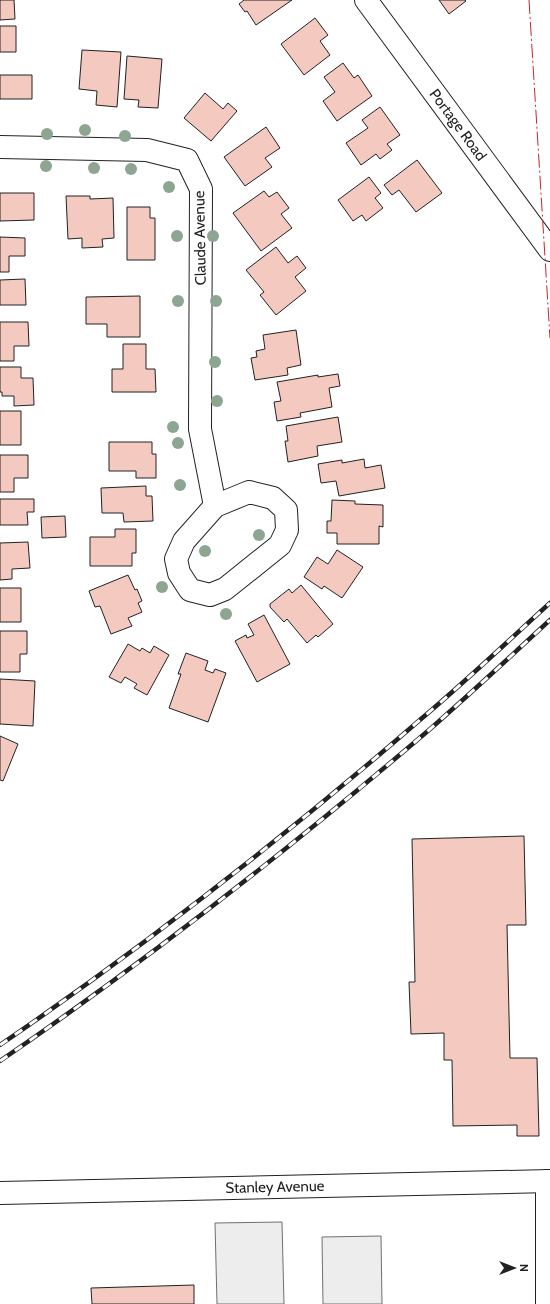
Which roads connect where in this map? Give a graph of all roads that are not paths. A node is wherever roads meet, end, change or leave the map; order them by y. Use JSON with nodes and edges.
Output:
{"nodes":[{"id":1,"x":366,"y":0,"type":"edge"},
{"id":2,"x":0,"y":147,"type":"edge"},
{"id":3,"x":550,"y":250,"type":"edge"},
{"id":4,"x":215,"y":506,"type":"junction"},
{"id":5,"x":549,"y":1181,"type":"edge"},
{"id":6,"x":0,"y":1192,"type":"edge"},
{"id":7,"x":548,"y":1304,"type":"edge"}],
"edges":[{"from":1,"to":3,"type":"street","name":"Portage Road"},
{"from":2,"to":4,"type":"street","name":"Claude Avenue"},
{"from":4,"to":4,"type":"street"},
{"from":5,"to":6,"type":"street","name":"Stanley Avenue"},
{"from":5,"to":7,"type":"street"}]}
